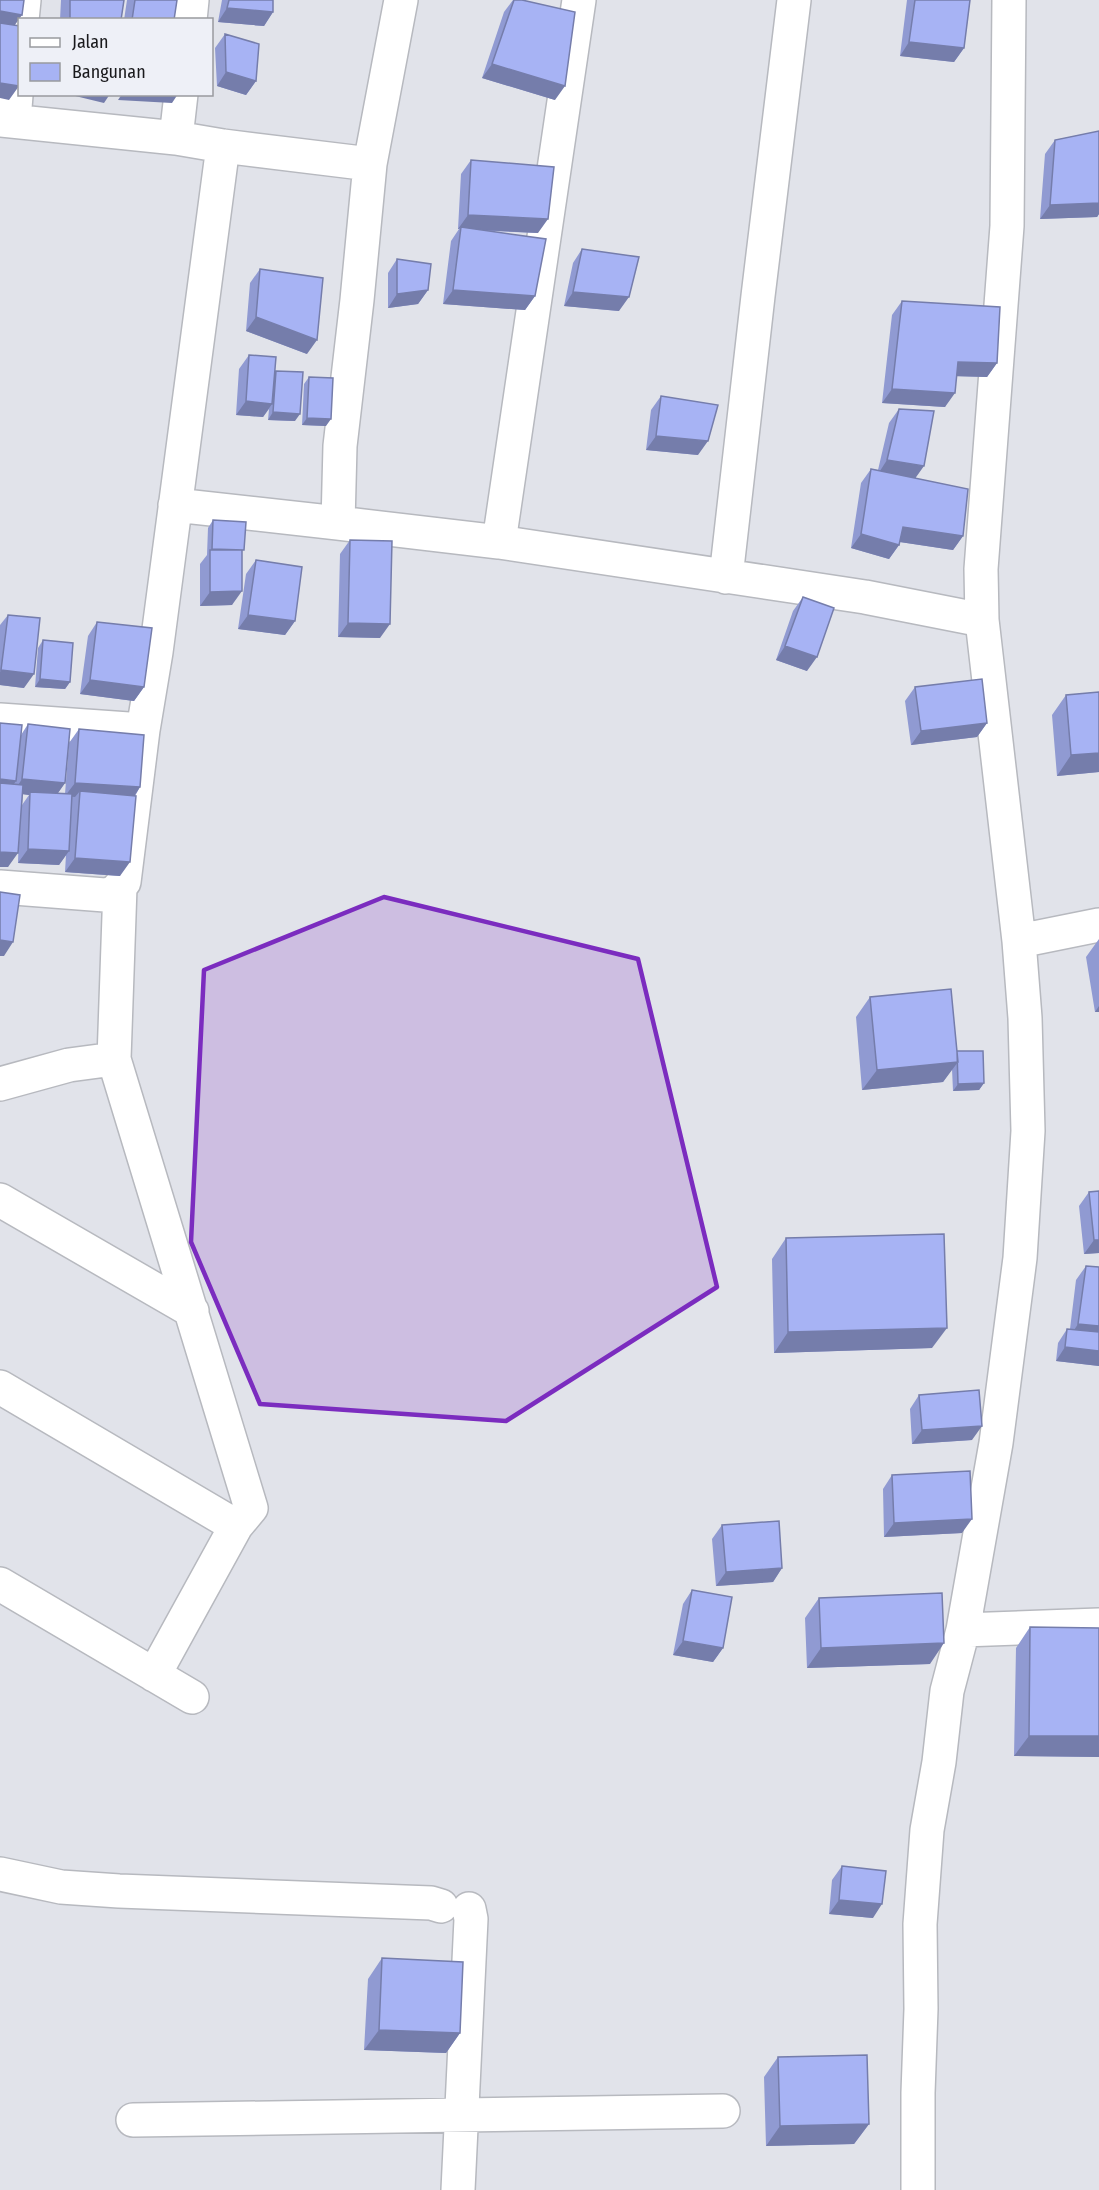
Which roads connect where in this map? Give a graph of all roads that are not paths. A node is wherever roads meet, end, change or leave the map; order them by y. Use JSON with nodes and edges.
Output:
{"nodes":[{"id":1,"x":24,"y":0,"type":"edge"},
{"id":2,"x":192,"y":0,"type":"edge"},
{"id":3,"x":401,"y":0,"type":"edge"},
{"id":4,"x":579,"y":0,"type":"edge"},
{"id":5,"x":794,"y":0,"type":"edge"},
{"id":6,"x":1009,"y":0,"type":"edge"},
{"id":7,"x":22,"y":18,"type":"edge"},
{"id":8,"x":190,"y":18,"type":"edge"},
{"id":9,"x":18,"y":55,"type":"edge"},
{"id":10,"x":181,"y":96,"type":"edge"},
{"id":11,"x":7,"y":121,"type":"edge"},
{"id":12,"x":176,"y":138,"type":"junction"},
{"id":13,"x":223,"y":146,"type":"junction"},
{"id":14,"x":370,"y":164,"type":"junction"},
{"id":15,"x":176,"y":505,"type":"junction"},
{"id":16,"x":338,"y":523,"type":"junction"},
{"id":17,"x":499,"y":542,"type":"junction"},
{"id":18,"x":726,"y":577,"type":"junction"},
{"id":19,"x":982,"y":620,"type":"junction"},
{"id":20,"x":0,"y":720,"type":"edge"},
{"id":21,"x":143,"y":730,"type":"junction"},
{"id":22,"x":0,"y":887,"type":"edge"},
{"id":23,"x":120,"y":887,"type":"junction"},
{"id":24,"x":1099,"y":925,"type":"edge"},
{"id":25,"x":1019,"y":941,"type":"junction"},
{"id":26,"x":114,"y":1059,"type":"junction"},
{"id":27,"x":0,"y":1084,"type":"edge"},
{"id":28,"x":0,"y":1200,"type":"edge"},
{"id":29,"x":192,"y":1311,"type":"junction"},
{"id":30,"x":0,"y":1388,"type":"edge"},
{"id":31,"x":236,"y":1526,"type":"junction"},
{"id":32,"x":0,"y":1584,"type":"edge"},
{"id":33,"x":1099,"y":1624,"type":"edge"},
{"id":34,"x":963,"y":1630,"type":"junction"},
{"id":35,"x":154,"y":1675,"type":"junction"},
{"id":36,"x":192,"y":1697,"type":"dead end"},
{"id":37,"x":0,"y":1874,"type":"edge"},
{"id":38,"x":723,"y":2111,"type":"dead end"},
{"id":39,"x":460,"y":2116,"type":"junction"},
{"id":40,"x":133,"y":2120,"type":"dead end"},
{"id":41,"x":458,"y":2190,"type":"edge"},
{"id":42,"x":918,"y":2190,"type":"edge"}],
"edges":[{"from":1,"to":7,"type":"street"},
{"from":2,"to":8,"type":"street"},
{"from":3,"to":14,"type":"street"},
{"from":4,"to":17,"type":"street"},
{"from":5,"to":18,"type":"street"},
{"from":6,"to":19,"type":"street"},
{"from":9,"to":11,"type":"street"},
{"from":10,"to":12,"type":"street"},
{"from":11,"to":12,"type":"street"},
{"from":12,"to":13,"type":"street"},
{"from":13,"to":14,"type":"street"},
{"from":13,"to":15,"type":"street"},
{"from":14,"to":16,"type":"street"},
{"from":15,"to":16,"type":"street"},
{"from":15,"to":21,"type":"street"},
{"from":16,"to":17,"type":"street"},
{"from":17,"to":18,"type":"street"},
{"from":18,"to":19,"type":"street"},
{"from":19,"to":25,"type":"street"},
{"from":20,"to":21,"type":"street"},
{"from":21,"to":23,"type":"street"},
{"from":22,"to":23,"type":"street"},
{"from":23,"to":26,"type":"street"},
{"from":24,"to":25,"type":"street"},
{"from":25,"to":34,"type":"street"},
{"from":26,"to":27,"type":"street"},
{"from":26,"to":29,"type":"street"},
{"from":28,"to":29,"type":"street"},
{"from":29,"to":31,"type":"street"},
{"from":30,"to":31,"type":"street"},
{"from":31,"to":35,"type":"street"},
{"from":32,"to":35,"type":"street"},
{"from":33,"to":34,"type":"street"},
{"from":34,"to":42,"type":"street"},
{"from":35,"to":36,"type":"street"},
{"from":37,"to":39,"type":"street"},
{"from":38,"to":39,"type":"street"},
{"from":39,"to":40,"type":"street"},
{"from":39,"to":41,"type":"street"}]}
